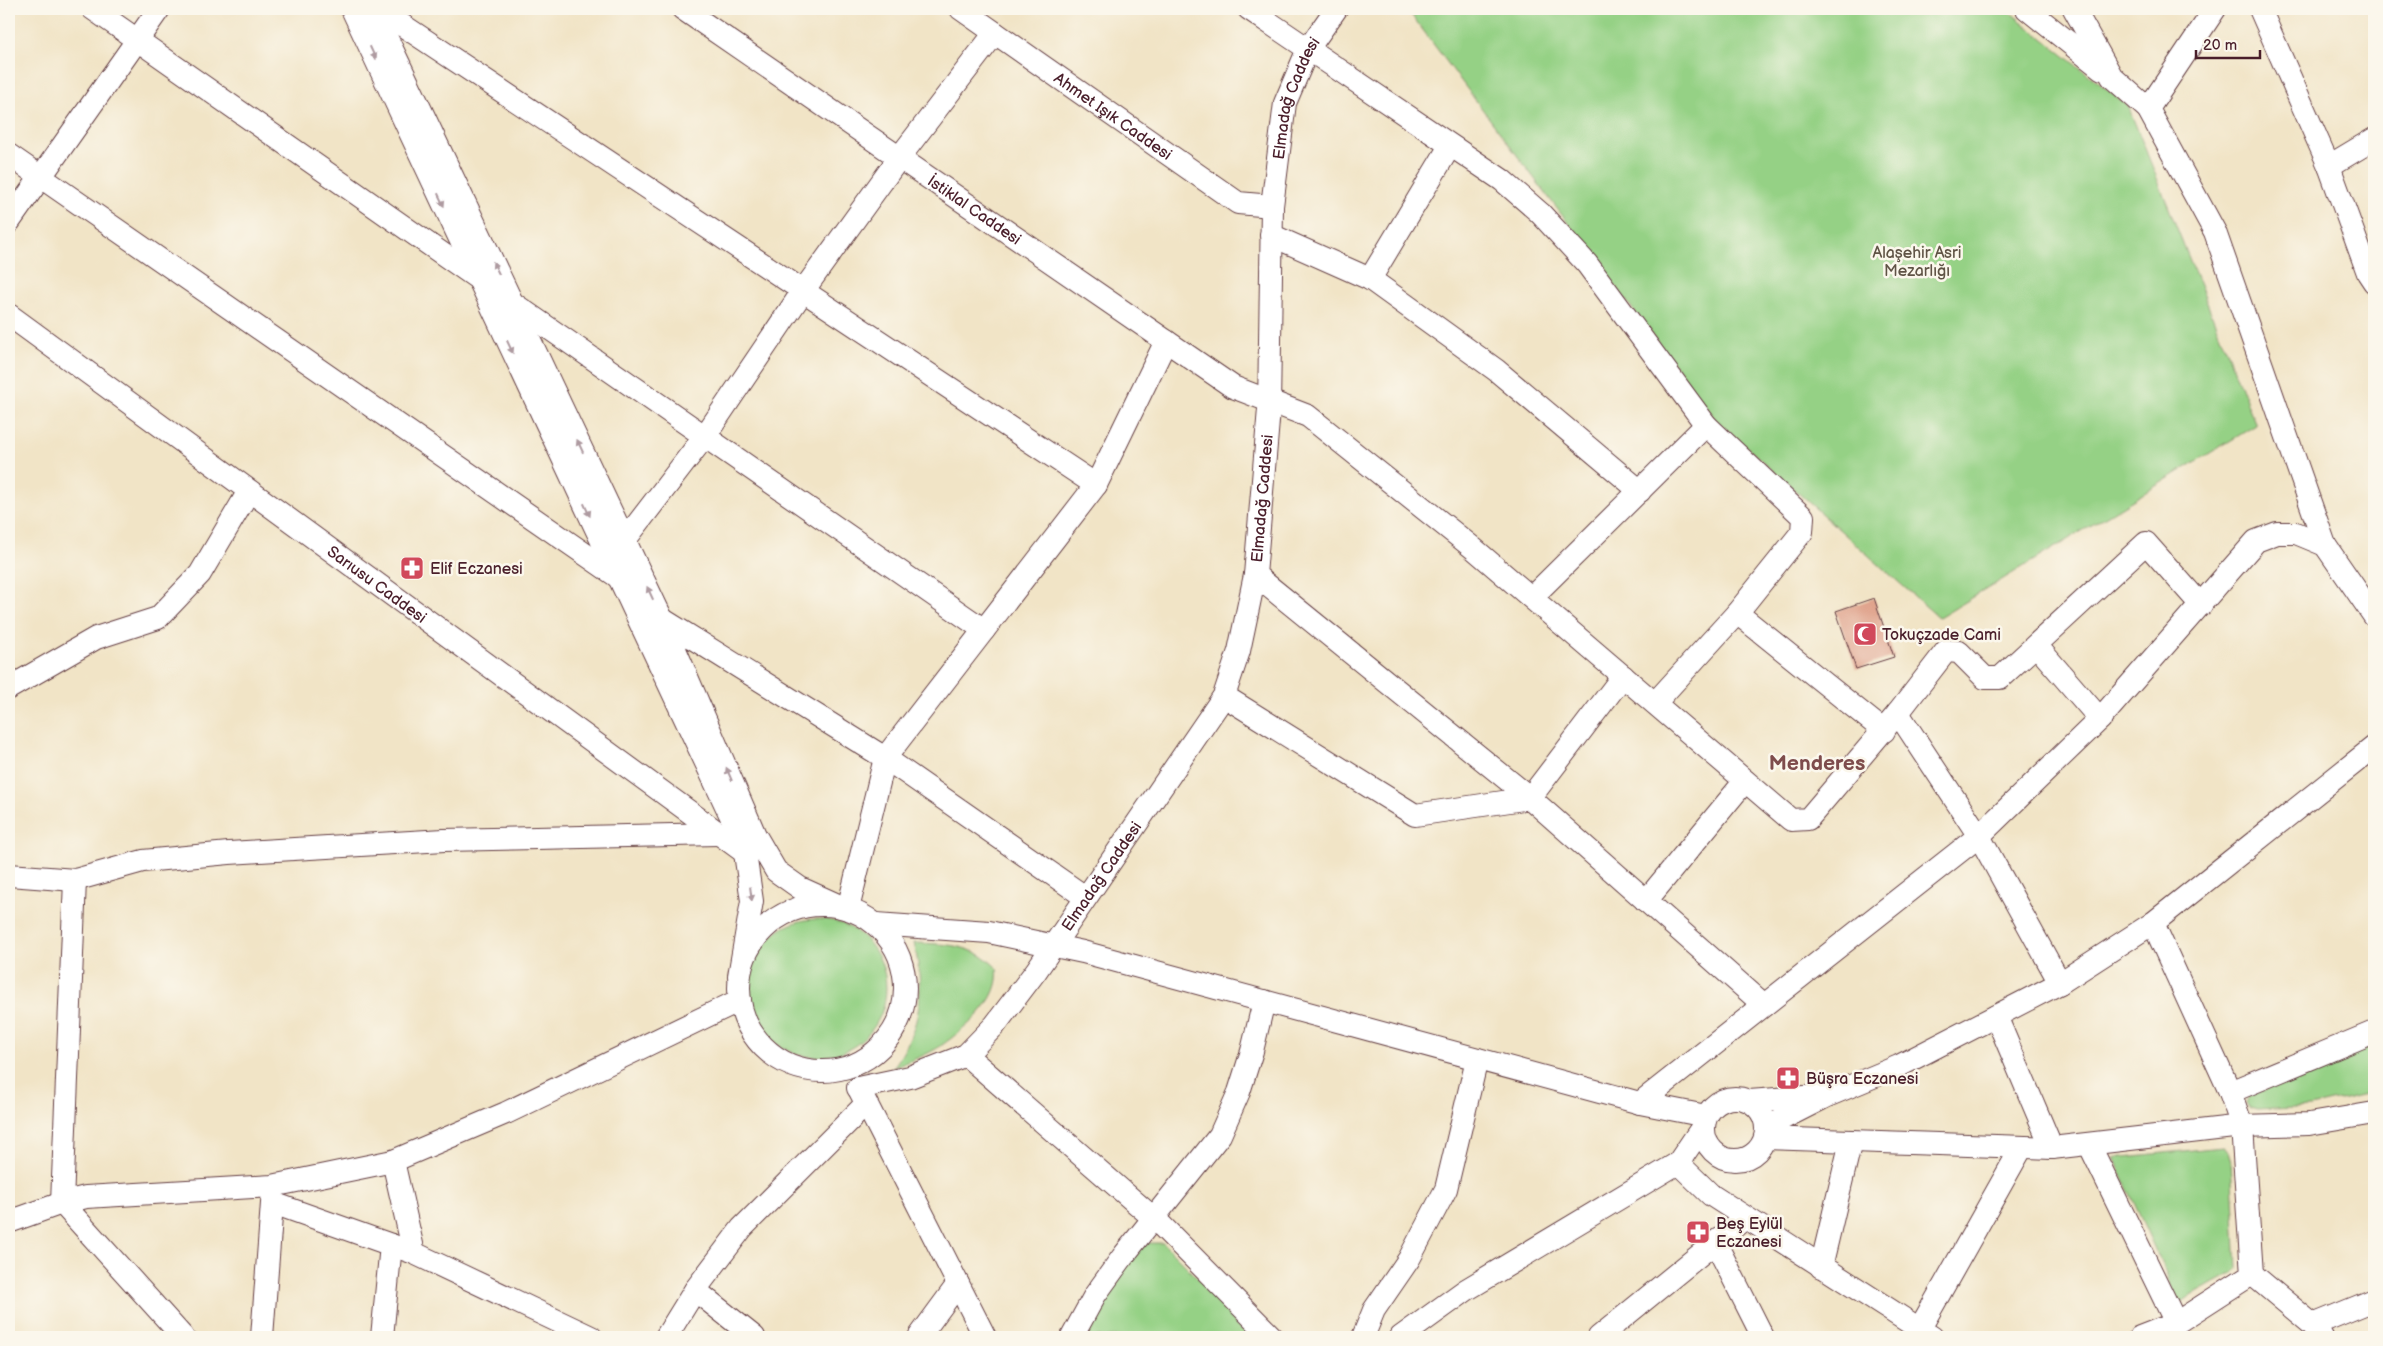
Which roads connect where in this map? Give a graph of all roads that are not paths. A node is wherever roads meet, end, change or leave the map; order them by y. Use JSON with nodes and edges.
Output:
{"nodes":[{"id":1,"x":93,"y":9,"type":"edge"},
{"id":2,"x":159,"y":9,"type":"edge"},
{"id":3,"x":352,"y":9,"type":"edge"},
{"id":4,"x":373,"y":9,"type":"edge"},
{"id":5,"x":378,"y":9,"type":"edge"},
{"id":6,"x":683,"y":9,"type":"edge"},
{"id":7,"x":960,"y":9,"type":"edge"},
{"id":8,"x":1249,"y":9,"type":"edge"},
{"id":9,"x":1336,"y":9,"type":"edge"},
{"id":10,"x":2027,"y":9,"type":"edge"},
{"id":11,"x":2074,"y":9,"type":"edge"},
{"id":12,"x":2215,"y":9,"type":"edge"},
{"id":13,"x":2260,"y":9,"type":"edge"},
{"id":14,"x":989,"y":21,"type":"edge"},
{"id":15,"x":137,"y":40,"type":"junction"},
{"id":16,"x":1308,"y":49,"type":"junction"},
{"id":17,"x":2112,"y":77,"type":"junction"},
{"id":18,"x":2148,"y":109,"type":"junction"},
{"id":19,"x":2374,"y":139,"type":"edge"},
{"id":20,"x":1450,"y":146,"type":"junction"},
{"id":21,"x":9,"y":155,"type":"edge"},
{"id":22,"x":899,"y":158,"type":"junction"},
{"id":23,"x":2329,"y":166,"type":"junction"},
{"id":24,"x":41,"y":177,"type":"junction"},
{"id":25,"x":1272,"y":206,"type":"junction"},
{"id":26,"x":9,"y":222,"type":"edge"},
{"id":27,"x":1272,"y":235,"type":"junction"},
{"id":28,"x":478,"y":279,"type":"junction"},
{"id":29,"x":1370,"y":279,"type":"junction"},
{"id":30,"x":2374,"y":282,"type":"edge"},
{"id":31,"x":803,"y":291,"type":"junction"},
{"id":32,"x":513,"y":303,"type":"junction"},
{"id":33,"x":9,"y":315,"type":"edge"},
{"id":34,"x":1166,"y":341,"type":"junction"},
{"id":35,"x":1269,"y":403,"type":"junction"},
{"id":36,"x":1706,"y":425,"type":"junction"},
{"id":37,"x":705,"y":436,"type":"junction"},
{"id":38,"x":1096,"y":485,"type":"junction"},
{"id":39,"x":249,"y":491,"type":"junction"},
{"id":40,"x":1640,"y":491,"type":"junction"},
{"id":41,"x":625,"y":540,"type":"junction"},
{"id":42,"x":2325,"y":545,"type":"junction"},
{"id":43,"x":1255,"y":575,"type":"junction"},
{"id":44,"x":619,"y":577,"type":"junction"},
{"id":45,"x":1532,"y":598,"type":"junction"},
{"id":46,"x":2200,"y":605,"type":"junction"},
{"id":47,"x":1737,"y":613,"type":"junction"},
{"id":48,"x":2374,"y":616,"type":"edge"},
{"id":49,"x":662,"y":620,"type":"junction"},
{"id":50,"x":984,"y":630,"type":"junction"},
{"id":51,"x":2036,"y":645,"type":"junction"},
{"id":52,"x":1623,"y":676,"type":"junction"},
{"id":53,"x":9,"y":688,"type":"edge"},
{"id":54,"x":1224,"y":696,"type":"junction"},
{"id":55,"x":1655,"y":703,"type":"junction"},
{"id":56,"x":1898,"y":713,"type":"junction"},
{"id":57,"x":2100,"y":719,"type":"junction"},
{"id":58,"x":1884,"y":731,"type":"junction"},
{"id":59,"x":2374,"y":748,"type":"edge"},
{"id":60,"x":885,"y":758,"type":"junction"},
{"id":61,"x":1745,"y":780,"type":"junction"},
{"id":62,"x":1530,"y":798,"type":"junction"},
{"id":63,"x":718,"y":834,"type":"junction"},
{"id":64,"x":1979,"y":836,"type":"junction"},
{"id":65,"x":745,"y":853,"type":"junction"},
{"id":66,"x":776,"y":871,"type":"junction"},
{"id":67,"x":9,"y":875,"type":"edge"},
{"id":68,"x":74,"y":880,"type":"junction"},
{"id":69,"x":1085,"y":897,"type":"junction"},
{"id":70,"x":1646,"y":900,"type":"junction"},
{"id":71,"x":845,"y":908,"type":"junction"},
{"id":72,"x":2153,"y":923,"type":"junction"},
{"id":73,"x":876,"y":924,"type":"junction"},
{"id":74,"x":1051,"y":945,"type":"junction"},
{"id":75,"x":740,"y":976,"type":"junction"},
{"id":76,"x":2060,"y":983,"type":"junction"},
{"id":77,"x":740,"y":1000,"type":"junction"},
{"id":78,"x":1264,"y":1001,"type":"junction"},
{"id":79,"x":1764,"y":1005,"type":"junction"},
{"id":80,"x":1996,"y":1016,"type":"junction"},
{"id":81,"x":2374,"y":1032,"type":"edge"},
{"id":82,"x":966,"y":1055,"type":"junction"},
{"id":83,"x":1477,"y":1059,"type":"junction"},
{"id":84,"x":848,"y":1067,"type":"junction"},
{"id":85,"x":2230,"y":1092,"type":"junction"},
{"id":86,"x":862,"y":1096,"type":"junction"},
{"id":87,"x":1827,"y":1096,"type":"junction"},
{"id":88,"x":1749,"y":1101,"type":"junction"},
{"id":89,"x":1640,"y":1103,"type":"junction"},
{"id":90,"x":2374,"y":1113,"type":"edge"},
{"id":91,"x":1705,"y":1121,"type":"junction"},
{"id":92,"x":2242,"y":1126,"type":"junction"},
{"id":93,"x":1766,"y":1132,"type":"junction"},
{"id":94,"x":1851,"y":1141,"type":"junction"},
{"id":95,"x":2089,"y":1144,"type":"junction"},
{"id":96,"x":2022,"y":1147,"type":"junction"},
{"id":97,"x":2052,"y":1148,"type":"junction"},
{"id":98,"x":1732,"y":1160,"type":"junction"},
{"id":99,"x":393,"y":1161,"type":"junction"},
{"id":100,"x":1678,"y":1163,"type":"junction"},
{"id":101,"x":273,"y":1195,"type":"junction"},
{"id":102,"x":62,"y":1203,"type":"junction"},
{"id":103,"x":1745,"y":1218,"type":"junction"},
{"id":104,"x":1155,"y":1219,"type":"junction"},
{"id":105,"x":9,"y":1222,"type":"edge"},
{"id":106,"x":1715,"y":1242,"type":"junction"},
{"id":107,"x":390,"y":1245,"type":"junction"},
{"id":108,"x":414,"y":1253,"type":"junction"},
{"id":109,"x":1821,"y":1268,"type":"junction"},
{"id":110,"x":2252,"y":1274,"type":"junction"},
{"id":111,"x":958,"y":1284,"type":"junction"},
{"id":112,"x":695,"y":1290,"type":"junction"},
{"id":113,"x":2374,"y":1300,"type":"edge"},
{"id":114,"x":2176,"y":1323,"type":"junction"},
{"id":115,"x":1622,"y":1329,"type":"edge"},
{"id":116,"x":2318,"y":1331,"type":"edge"},
{"id":117,"x":1923,"y":1335,"type":"edge"},
{"id":118,"x":183,"y":1337,"type":"edge"},
{"id":119,"x":262,"y":1337,"type":"edge"},
{"id":120,"x":382,"y":1337,"type":"edge"},
{"id":121,"x":592,"y":1337,"type":"edge"},
{"id":122,"x":666,"y":1337,"type":"edge"},
{"id":123,"x":754,"y":1337,"type":"edge"},
{"id":124,"x":919,"y":1337,"type":"edge"},
{"id":125,"x":985,"y":1337,"type":"edge"},
{"id":126,"x":1072,"y":1337,"type":"edge"},
{"id":127,"x":1272,"y":1337,"type":"edge"},
{"id":128,"x":1363,"y":1337,"type":"edge"},
{"id":129,"x":1401,"y":1337,"type":"edge"},
{"id":130,"x":1599,"y":1337,"type":"edge"},
{"id":131,"x":1762,"y":1337,"type":"edge"},
{"id":132,"x":2140,"y":1337,"type":"edge"}],
"edges":[{"from":1,"to":15,"type":"street"},
{"from":2,"to":15,"type":"street"},
{"from":3,"to":28,"type":"street","one_way":true},
{"from":32,"to":4,"type":"street","one_way":true},
{"from":5,"to":31,"type":"street"},
{"from":6,"to":22,"type":"street","name":"İstiklal Caddesi"},
{"from":7,"to":14,"type":"street","name":"Ahmet Işık Caddesi"},
{"from":8,"to":16,"type":"street"},
{"from":9,"to":16,"type":"street","name":"Elmadağ Caddesi"},
{"from":10,"to":17,"type":"street"},
{"from":11,"to":17,"type":"street"},
{"from":12,"to":18,"type":"street"},
{"from":13,"to":23,"type":"street"},
{"from":14,"to":22,"type":"street"},
{"from":14,"to":25,"type":"street","name":"Ahmet Işık Caddesi"},
{"from":15,"to":24,"type":"street"},
{"from":15,"to":28,"type":"street"},
{"from":16,"to":20,"type":"street"},
{"from":16,"to":25,"type":"street","name":"Elmadağ Caddesi"},
{"from":17,"to":18,"type":"street"},
{"from":18,"to":42,"type":"street"},
{"from":19,"to":23,"type":"street"},
{"from":20,"to":29,"type":"street"},
{"from":20,"to":36,"type":"street"},
{"from":21,"to":24,"type":"street"},
{"from":22,"to":31,"type":"street"},
{"from":22,"to":34,"type":"street","name":"İstiklal Caddesi"},
{"from":23,"to":30,"type":"street"},
{"from":24,"to":26,"type":"street"},
{"from":24,"to":44,"type":"street"},
{"from":25,"to":27,"type":"street","name":"Elmadağ Caddesi"},
{"from":27,"to":29,"type":"street"},
{"from":27,"to":35,"type":"street","name":"Elmadağ Caddesi"},
{"from":28,"to":44,"type":"street","one_way":true},
{"from":29,"to":40,"type":"street"},
{"from":31,"to":37,"type":"street"},
{"from":31,"to":38,"type":"street"},
{"from":32,"to":37,"type":"street"},
{"from":41,"to":32,"type":"street","one_way":true},
{"from":33,"to":39,"type":"street","name":"Sarıusu Caddesi"},
{"from":34,"to":35,"type":"street","name":"İstiklal Caddesi"},
{"from":34,"to":38,"type":"street"},
{"from":35,"to":43,"type":"street","name":"Elmadağ Caddesi"},
{"from":35,"to":45,"type":"street","name":"İstiklal Caddesi"},
{"from":36,"to":40,"type":"street"},
{"from":36,"to":47,"type":"street"},
{"from":37,"to":41,"type":"street"},
{"from":37,"to":50,"type":"street"},
{"from":38,"to":50,"type":"street"},
{"from":39,"to":53,"type":"street"},
{"from":39,"to":63,"type":"street","name":"Sarıusu Caddesi"},
{"from":40,"to":45,"type":"street"},
{"from":49,"to":41,"type":"street","one_way":true},
{"from":42,"to":46,"type":"street"},
{"from":42,"to":48,"type":"street"},
{"from":43,"to":54,"type":"street","name":"Elmadağ Caddesi"},
{"from":43,"to":62,"type":"street"},
{"from":44,"to":65,"type":"street"},
{"from":45,"to":52,"type":"street","name":"İstiklal Caddesi"},
{"from":46,"to":51,"type":"street"},
{"from":46,"to":57,"type":"street"},
{"from":47,"to":55,"type":"street"},
{"from":47,"to":58,"type":"street"},
{"from":49,"to":60,"type":"street"},
{"from":66,"to":49,"type":"street","one_way":true},
{"from":50,"to":60,"type":"street"},
{"from":51,"to":56,"type":"street","name":"İstiklal Caddesi"},
{"from":51,"to":57,"type":"street"},
{"from":52,"to":55,"type":"street","name":"İstiklal Caddesi"},
{"from":52,"to":62,"type":"street"},
{"from":54,"to":62,"type":"street"},
{"from":54,"to":69,"type":"street","name":"Elmadağ Caddesi"},
{"from":55,"to":61,"type":"street","name":"İstiklal Caddesi"},
{"from":56,"to":58,"type":"street","name":"İstiklal Caddesi"},
{"from":56,"to":64,"type":"street"},
{"from":57,"to":64,"type":"street"},
{"from":58,"to":61,"type":"street","name":"İstiklal Caddesi"},
{"from":59,"to":72,"type":"street"},
{"from":60,"to":69,"type":"street"},
{"from":60,"to":71,"type":"street"},
{"from":61,"to":70,"type":"street"},
{"from":62,"to":70,"type":"street"},
{"from":63,"to":65,"type":"street","name":"Sarıusu Caddesi"},
{"from":63,"to":68,"type":"street"},
{"from":64,"to":76,"type":"street"},
{"from":64,"to":79,"type":"street"},
{"from":65,"to":66,"type":"street","name":"Sarıusu Caddesi"},
{"from":65,"to":75,"type":"street","one_way":true},
{"from":66,"to":71,"type":"street","name":"Sarıusu Caddesi"},
{"from":67,"to":68,"type":"street"},
{"from":68,"to":102,"type":"street"},
{"from":69,"to":74,"type":"street","name":"Elmadağ Caddesi"},
{"from":70,"to":79,"type":"street"},
{"from":71,"to":73,"type":"street"},
{"from":71,"to":75,"type":"street"},
{"from":72,"to":76,"type":"street"},
{"from":72,"to":85,"type":"street"},
{"from":73,"to":74,"type":"street"},
{"from":73,"to":84,"type":"street"},
{"from":74,"to":78,"type":"street"},
{"from":74,"to":82,"type":"street","name":"Elmadağ Caddesi"},
{"from":75,"to":77,"type":"street"},
{"from":76,"to":80,"type":"street"},
{"from":77,"to":84,"type":"street"},
{"from":77,"to":99,"type":"street"},
{"from":78,"to":83,"type":"street"},
{"from":78,"to":104,"type":"street"},
{"from":79,"to":89,"type":"street"},
{"from":80,"to":87,"type":"street"},
{"from":80,"to":97,"type":"street"},
{"from":81,"to":85,"type":"street"},
{"from":82,"to":86,"type":"street"},
{"from":82,"to":104,"type":"street"},
{"from":83,"to":89,"type":"street"},
{"from":83,"to":128,"type":"street"},
{"from":84,"to":86,"type":"street"},
{"from":85,"to":92,"type":"street"},
{"from":86,"to":111,"type":"street"},
{"from":86,"to":112,"type":"street"},
{"from":87,"to":88,"type":"street"},
{"from":87,"to":93,"type":"street"},
{"from":88,"to":91,"type":"street"},
{"from":88,"to":93,"type":"street"},
{"from":89,"to":91,"type":"street"},
{"from":90,"to":92,"type":"street"},
{"from":91,"to":98,"type":"street"},
{"from":91,"to":100,"type":"street"},
{"from":92,"to":95,"type":"street"},
{"from":92,"to":110,"type":"street"},
{"from":93,"to":94,"type":"street"},
{"from":93,"to":98,"type":"street"},
{"from":94,"to":96,"type":"street"},
{"from":94,"to":109,"type":"street"},
{"from":95,"to":97,"type":"street"},
{"from":95,"to":114,"type":"street"},
{"from":96,"to":97,"type":"street"},
{"from":96,"to":117,"type":"street"},
{"from":98,"to":100,"type":"street"},
{"from":99,"to":101,"type":"street"},
{"from":99,"to":108,"type":"street"},
{"from":100,"to":103,"type":"street"},
{"from":100,"to":129,"type":"street"},
{"from":101,"to":102,"type":"street"},
{"from":101,"to":107,"type":"street"},
{"from":101,"to":119,"type":"street"},
{"from":102,"to":105,"type":"street"},
{"from":102,"to":118,"type":"street"},
{"from":103,"to":106,"type":"street"},
{"from":103,"to":109,"type":"street"},
{"from":104,"to":126,"type":"street"},
{"from":104,"to":127,"type":"street"},
{"from":106,"to":115,"type":"street"},
{"from":106,"to":131,"type":"street"},
{"from":107,"to":108,"type":"street"},
{"from":107,"to":120,"type":"street"},
{"from":108,"to":121,"type":"street"},
{"from":109,"to":117,"type":"street"},
{"from":110,"to":114,"type":"street"},
{"from":110,"to":116,"type":"street"},
{"from":111,"to":124,"type":"street"},
{"from":111,"to":125,"type":"street"},
{"from":112,"to":122,"type":"street"},
{"from":112,"to":123,"type":"street"},
{"from":113,"to":116,"type":"street"},
{"from":114,"to":132,"type":"street"},
{"from":115,"to":130,"type":"street"}]}
